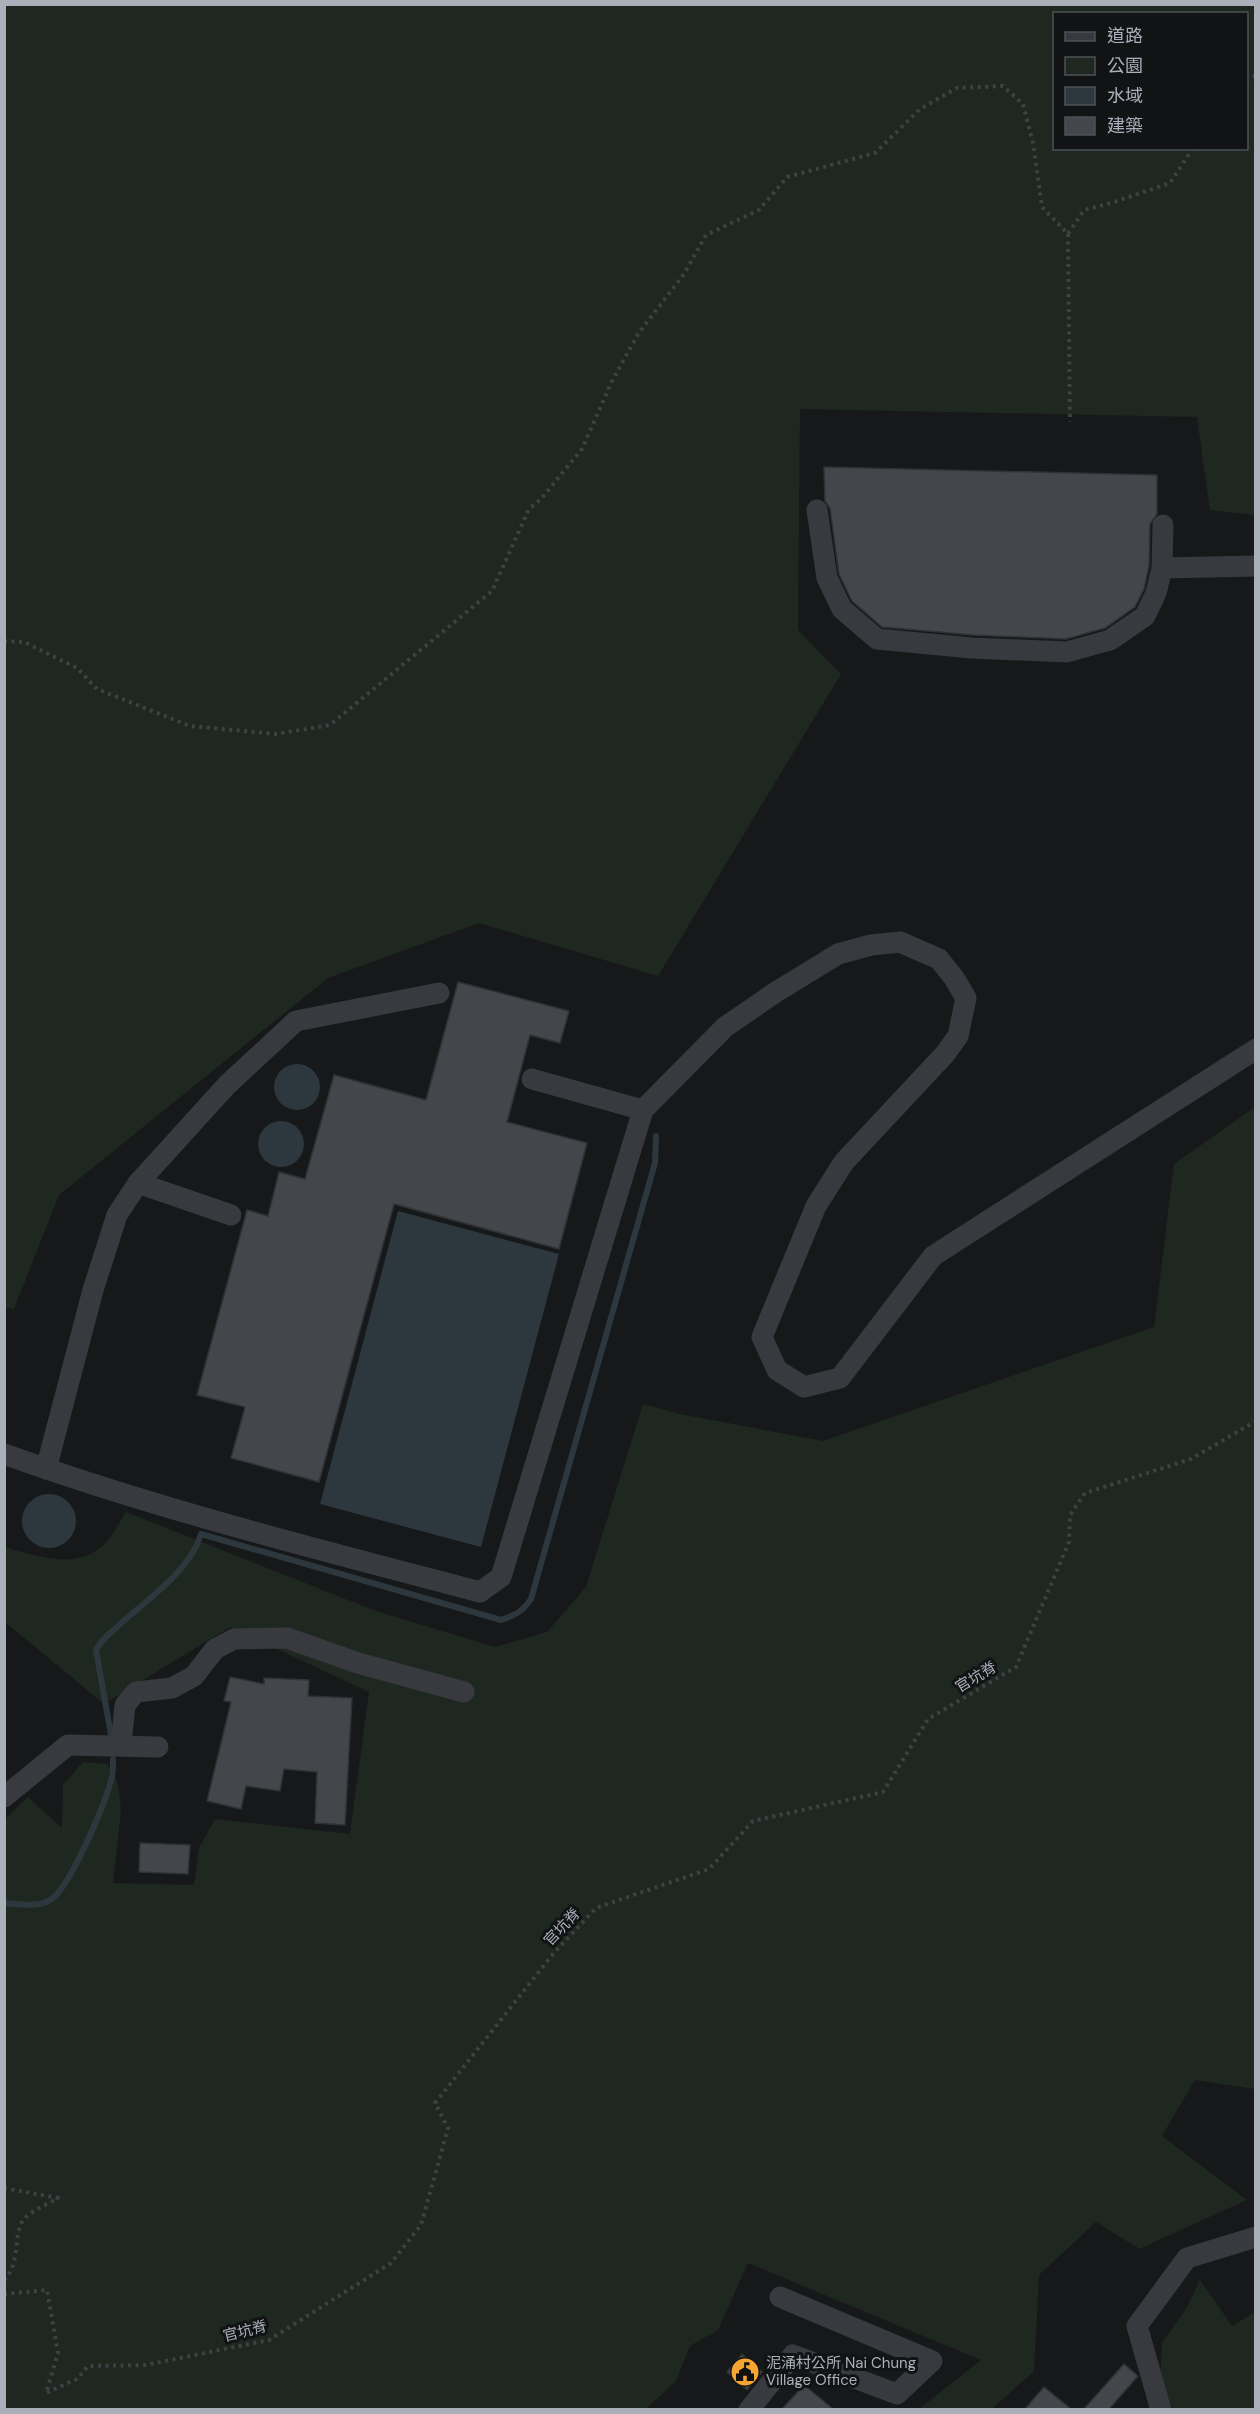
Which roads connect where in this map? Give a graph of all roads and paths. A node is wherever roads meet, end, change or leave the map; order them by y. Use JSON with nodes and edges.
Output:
{"nodes":[{"id":1,"x":1192,"y":150,"type":"edge"},
{"id":2,"x":1068,"y":234,"type":"junction"},
{"id":3,"x":1070,"y":422,"type":"dead end"},
{"id":4,"x":817,"y":510,"type":"dead end"},
{"id":5,"x":1162,"y":525,"type":"dead end"},
{"id":6,"x":1256,"y":566,"type":"edge"},
{"id":7,"x":1162,"y":568,"type":"junction"},
{"id":8,"x":4,"y":641,"type":"edge"},
{"id":9,"x":439,"y":993,"type":"dead end"},
{"id":10,"x":1256,"y":1049,"type":"edge"},
{"id":11,"x":532,"y":1080,"type":"dead end"},
{"id":12,"x":643,"y":1110,"type":"junction"},
{"id":13,"x":138,"y":1183,"type":"junction"},
{"id":14,"x":231,"y":1215,"type":"dead end"},
{"id":15,"x":1256,"y":1421,"type":"edge"},
{"id":16,"x":4,"y":1454,"type":"edge"},
{"id":17,"x":46,"y":1469,"type":"junction"},
{"id":18,"x":464,"y":1692,"type":"dead end"},
{"id":19,"x":121,"y":1745,"type":"junction"},
{"id":20,"x":158,"y":1747,"type":"dead end"},
{"id":21,"x":4,"y":1797,"type":"edge"},
{"id":22,"x":4,"y":2188,"type":"edge"},
{"id":23,"x":1256,"y":2237,"type":"edge"},
{"id":24,"x":4,"y":2280,"type":"edge"},
{"id":25,"x":4,"y":2294,"type":"edge"},
{"id":26,"x":780,"y":2297,"type":"dead end"},
{"id":27,"x":749,"y":2409,"type":"edge"},
{"id":28,"x":1161,"y":2409,"type":"edge"}],
"edges":[{"from":1,"to":2,"type":"path"},
{"from":2,"to":3,"type":"path"},
{"from":2,"to":8,"type":"path"},
{"from":4,"to":7,"type":"street"},
{"from":5,"to":7,"type":"street"},
{"from":6,"to":7,"type":"street"},
{"from":9,"to":13,"type":"street"},
{"from":10,"to":12,"type":"street"},
{"from":11,"to":12,"type":"street"},
{"from":12,"to":17,"type":"street"},
{"from":13,"to":14,"type":"street"},
{"from":13,"to":17,"type":"street"},
{"from":15,"to":25,"type":"path","name":"官坑脊"},
{"from":16,"to":17,"type":"street"},
{"from":18,"to":19,"type":"street"},
{"from":19,"to":20,"type":"street"},
{"from":19,"to":21,"type":"street"},
{"from":22,"to":24,"type":"path"},
{"from":23,"to":28,"type":"street"},
{"from":26,"to":27,"type":"street"}]}
